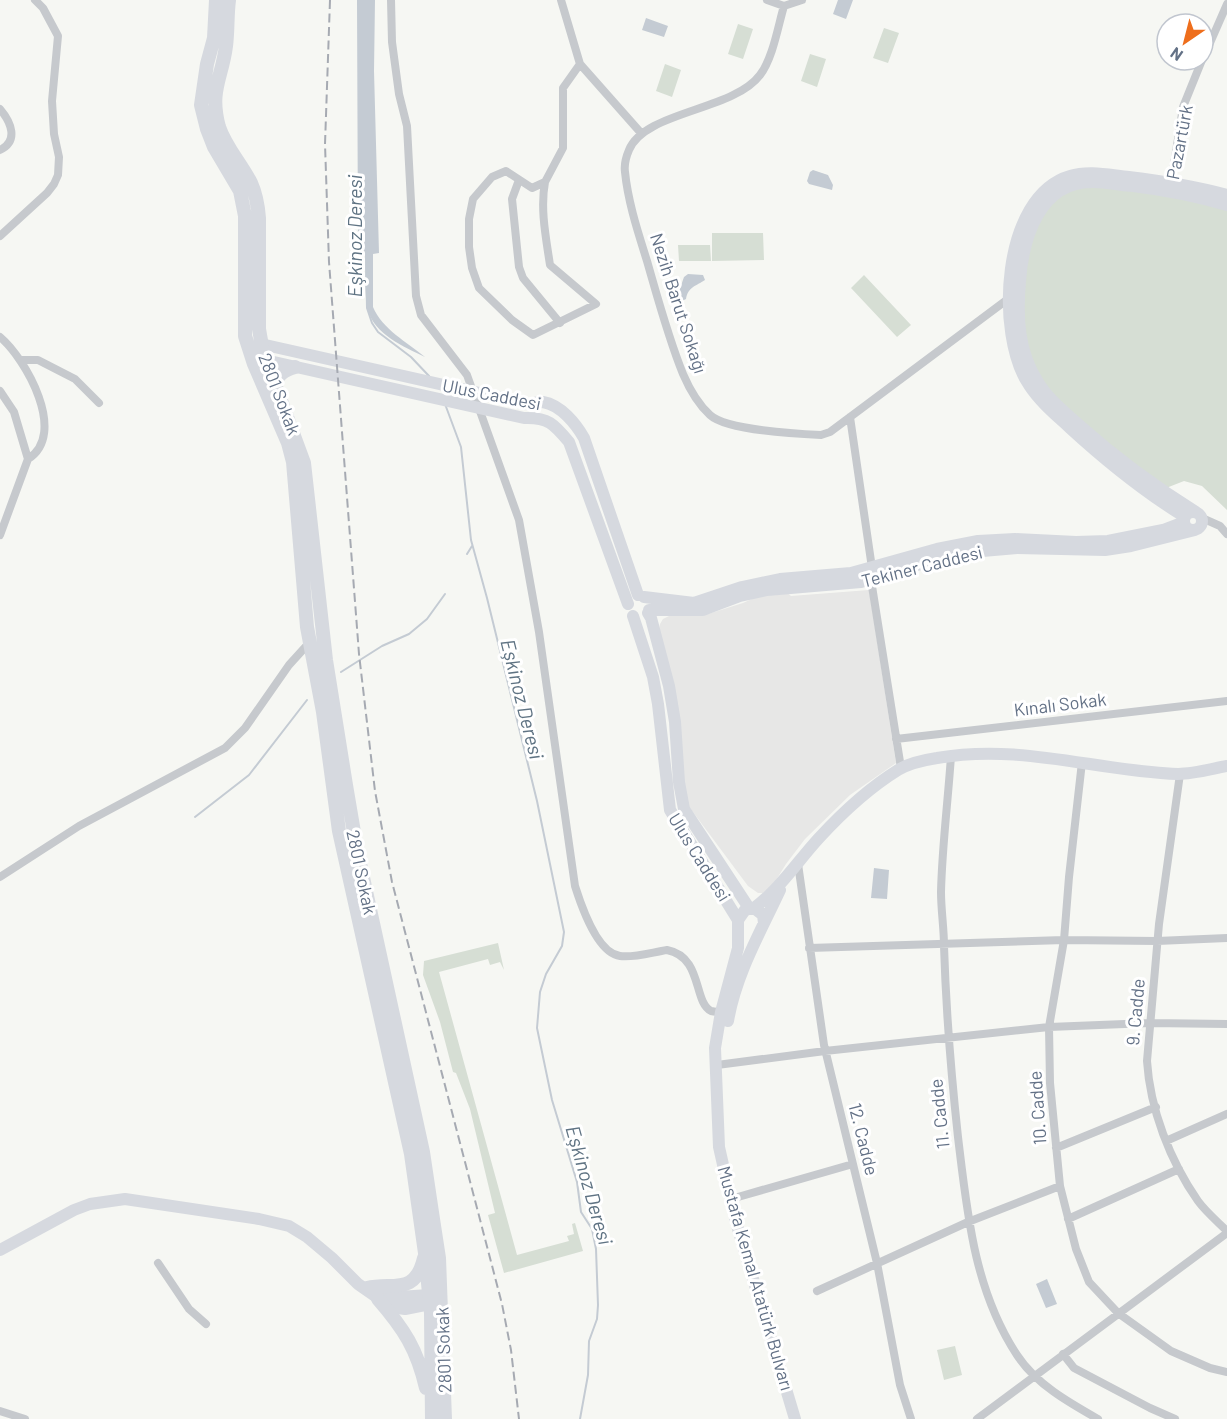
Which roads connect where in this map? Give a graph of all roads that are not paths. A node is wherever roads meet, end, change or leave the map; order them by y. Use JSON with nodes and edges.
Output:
{"nodes":[{"id":1,"x":34,"y":0,"type":"edge"},
{"id":2,"x":216,"y":0,"type":"edge"},
{"id":3,"x":229,"y":0,"type":"edge"},
{"id":4,"x":391,"y":0,"type":"edge"},
{"id":5,"x":561,"y":0,"type":"edge"},
{"id":6,"x":767,"y":0,"type":"edge"},
{"id":7,"x":802,"y":0,"type":"edge"},
{"id":8,"x":1227,"y":4,"type":"edge"},
{"id":9,"x":784,"y":6,"type":"junction"},
{"id":10,"x":1215,"y":32,"type":"edge"},
{"id":11,"x":579,"y":64,"type":"junction"},
{"id":12,"x":1197,"y":72,"type":"edge"},
{"id":13,"x":0,"y":109,"type":"edge"},
{"id":14,"x":641,"y":133,"type":"junction"},
{"id":15,"x":0,"y":150,"type":"edge"},
{"id":16,"x":519,"y":180,"type":"junction"},
{"id":17,"x":545,"y":182,"type":"junction"},
{"id":18,"x":1166,"y":186,"type":"junction"},
{"id":19,"x":1227,"y":195,"type":"edge"},
{"id":20,"x":1227,"y":205,"type":"edge"},
{"id":21,"x":0,"y":236,"type":"edge"},
{"id":22,"x":1014,"y":296,"type":"junction"},
{"id":23,"x":560,"y":323,"type":"junction"},
{"id":24,"x":0,"y":337,"type":"edge"},
{"id":25,"x":259,"y":355,"type":"junction"},
{"id":26,"x":20,"y":360,"type":"junction"},
{"id":27,"x":295,"y":367,"type":"junction"},
{"id":28,"x":274,"y":387,"type":"junction"},
{"id":29,"x":0,"y":391,"type":"edge"},
{"id":30,"x":99,"y":403,"type":"dead end"},
{"id":31,"x":850,"y":417,"type":"junction"},
{"id":32,"x":28,"y":459,"type":"junction"},
{"id":33,"x":1167,"y":505,"type":"junction"},
{"id":34,"x":1192,"y":517,"type":"junction"},
{"id":35,"x":1165,"y":530,"type":"junction"},
{"id":36,"x":1227,"y":534,"type":"edge"},
{"id":37,"x":0,"y":535,"type":"edge"},
{"id":38,"x":872,"y":574,"type":"junction"},
{"id":39,"x":637,"y":599,"type":"junction"},
{"id":40,"x":649,"y":611,"type":"junction"},
{"id":41,"x":633,"y":616,"type":"junction"},
{"id":42,"x":309,"y":643,"type":"junction"},
{"id":43,"x":329,"y":676,"type":"junction"},
{"id":44,"x":1227,"y":701,"type":"edge"},
{"id":45,"x":897,"y":739,"type":"junction"},
{"id":46,"x":951,"y":756,"type":"junction"},
{"id":47,"x":1082,"y":762,"type":"junction"},
{"id":48,"x":1227,"y":766,"type":"edge"},
{"id":49,"x":901,"y":768,"type":"junction"},
{"id":50,"x":1180,"y":774,"type":"junction"},
{"id":51,"x":798,"y":864,"type":"junction"},
{"id":52,"x":0,"y":877,"type":"edge"},
{"id":53,"x":783,"y":883,"type":"junction"},
{"id":54,"x":752,"y":908,"type":"junction"},
{"id":55,"x":738,"y":922,"type":"junction"},
{"id":56,"x":762,"y":927,"type":"junction"},
{"id":57,"x":1227,"y":938,"type":"edge"},
{"id":58,"x":1064,"y":940,"type":"junction"},
{"id":59,"x":1157,"y":941,"type":"junction"},
{"id":60,"x":944,"y":945,"type":"junction"},
{"id":61,"x":809,"y":948,"type":"junction"},
{"id":62,"x":725,"y":1012,"type":"junction"},
{"id":63,"x":1150,"y":1023,"type":"junction"},
{"id":64,"x":1227,"y":1024,"type":"edge"},
{"id":65,"x":1049,"y":1027,"type":"junction"},
{"id":66,"x":948,"y":1037,"type":"junction"},
{"id":67,"x":825,"y":1051,"type":"junction"},
{"id":68,"x":717,"y":1065,"type":"junction"},
{"id":69,"x":1156,"y":1107,"type":"junction"},
{"id":70,"x":1227,"y":1114,"type":"edge"},
{"id":71,"x":1166,"y":1141,"type":"junction"},
{"id":72,"x":1056,"y":1148,"type":"junction"},
{"id":73,"x":853,"y":1164,"type":"junction"},
{"id":74,"x":1179,"y":1169,"type":"junction"},
{"id":75,"x":1060,"y":1186,"type":"junction"},
{"id":76,"x":730,"y":1199,"type":"junction"},
{"id":77,"x":1068,"y":1219,"type":"junction"},
{"id":78,"x":968,"y":1222,"type":"junction"},
{"id":79,"x":1227,"y":1232,"type":"edge"},
{"id":80,"x":0,"y":1250,"type":"edge"},
{"id":81,"x":425,"y":1253,"type":"junction"},
{"id":82,"x":159,"y":1263,"type":"dead end"},
{"id":83,"x":877,"y":1263,"type":"junction"},
{"id":84,"x":363,"y":1286,"type":"junction"},
{"id":85,"x":817,"y":1291,"type":"dead end"},
{"id":86,"x":433,"y":1298,"type":"junction"},
{"id":87,"x":378,"y":1299,"type":"junction"},
{"id":88,"x":1118,"y":1314,"type":"junction"},
{"id":89,"x":206,"y":1324,"type":"dead end"},
{"id":90,"x":1063,"y":1354,"type":"junction"},
{"id":91,"x":1227,"y":1372,"type":"edge"},
{"id":92,"x":1034,"y":1376,"type":"junction"},
{"id":93,"x":0,"y":1412,"type":"edge"},
{"id":94,"x":431,"y":1415,"type":"edge"},
{"id":95,"x":25,"y":1419,"type":"edge"},
{"id":96,"x":445,"y":1419,"type":"edge"},
{"id":97,"x":795,"y":1419,"type":"edge"},
{"id":98,"x":911,"y":1419,"type":"edge"},
{"id":99,"x":977,"y":1419,"type":"edge"},
{"id":100,"x":1098,"y":1419,"type":"edge"},
{"id":101,"x":1175,"y":1419,"type":"edge"}],
"edges":[{"from":1,"to":21,"type":"street"},
{"from":2,"to":25,"type":"main road"},
{"from":3,"to":25,"type":"main road","name":"2801 Sokak"},
{"from":4,"to":62,"type":"street"},
{"from":5,"to":11,"type":"street"},
{"from":6,"to":9,"type":"street"},
{"from":7,"to":9,"type":"street"},
{"from":8,"to":10,"type":"street","name":"Pazartürk"},
{"from":9,"to":14,"type":"street"},
{"from":11,"to":14,"type":"street"},
{"from":11,"to":17,"type":"street"},
{"from":12,"to":18,"type":"street","name":"Pazartürk"},
{"from":13,"to":15,"type":"street"},
{"from":14,"to":31,"type":"street","name":"Nezih Barut Sokağı"},
{"from":16,"to":17,"type":"street"},
{"from":16,"to":23,"type":"street"},
{"from":16,"to":23,"type":"street"},
{"from":17,"to":23,"type":"street"},
{"from":18,"to":19,"type":"street"},
{"from":18,"to":20,"type":"street"},
{"from":18,"to":22,"type":"street","name":"Tekiner Caddesi"},
{"from":22,"to":31,"type":"street","name":"Nezih Barut Sokağı"},
{"from":22,"to":33,"type":"street","name":"Tekiner Caddesi"},
{"from":22,"to":34,"type":"street","name":"Tekiner Caddesi"},
{"from":24,"to":26,"type":"street"},
{"from":25,"to":27,"type":"street","name":"Ulus Caddesi"},
{"from":25,"to":28,"type":"main road","name":"2801 Sokak"},
{"from":25,"to":39,"type":"street","name":"Ulus Caddesi"},
{"from":25,"to":42,"type":"main road","name":"2801 Sokak"},
{"from":26,"to":30,"type":"street"},
{"from":26,"to":32,"type":"street"},
{"from":27,"to":28,"type":"main road"},
{"from":27,"to":39,"type":"street","name":"Ulus Caddesi"},
{"from":28,"to":43,"type":"main road","name":"2801 Sokak"},
{"from":29,"to":32,"type":"street"},
{"from":31,"to":38,"type":"street"},
{"from":32,"to":37,"type":"street"},
{"from":33,"to":34,"type":"street","name":"Tekiner Caddesi"},
{"from":33,"to":35,"type":"street"},
{"from":34,"to":35,"type":"street","name":"Tekiner Caddesi"},
{"from":34,"to":36,"type":"street"},
{"from":34,"to":38,"type":"street","name":"Tekiner Caddesi"},
{"from":35,"to":38,"type":"street","name":"Tekiner Caddesi"},
{"from":38,"to":39,"type":"street","name":"Tekiner Caddesi"},
{"from":38,"to":40,"type":"street","name":"Tekiner Caddesi"},
{"from":38,"to":45,"type":"street"},
{"from":39,"to":40,"type":"street","name":"Ulus Caddesi"},
{"from":39,"to":41,"type":"street","name":"Ulus Caddesi"},
{"from":40,"to":41,"type":"street"},
{"from":40,"to":54,"type":"street","name":"Ulus Caddesi"},
{"from":41,"to":55,"type":"street","name":"Ulus Caddesi"},
{"from":42,"to":43,"type":"main road"},
{"from":42,"to":52,"type":"street"},
{"from":42,"to":81,"type":"main road","name":"2801 Sokak"},
{"from":43,"to":86,"type":"main road","name":"2801 Sokak"},
{"from":44,"to":45,"type":"street","name":"Kınalı Sokak"},
{"from":45,"to":49,"type":"street"},
{"from":46,"to":47,"type":"street"},
{"from":46,"to":49,"type":"street"},
{"from":46,"to":60,"type":"street","name":"11. Cadde"},
{"from":47,"to":50,"type":"street"},
{"from":47,"to":58,"type":"street","name":"10. Cadde"},
{"from":48,"to":50,"type":"street"},
{"from":49,"to":51,"type":"street"},
{"from":50,"to":59,"type":"street","name":"9. Cadde"},
{"from":51,"to":53,"type":"street"},
{"from":51,"to":61,"type":"street","name":"12. Cadde"},
{"from":53,"to":54,"type":"street"},
{"from":53,"to":56,"type":"street","name":"Mustafa Kemal Atatürk Bulvarı"},
{"from":54,"to":55,"type":"street"},
{"from":54,"to":56,"type":"street"},
{"from":55,"to":56,"type":"street"},
{"from":55,"to":62,"type":"street","name":"Mustafa Kemal Atatürk Bulvarı"},
{"from":56,"to":62,"type":"street","name":"Mustafa Kemal Atatürk Bulvarı"},
{"from":57,"to":59,"type":"street"},
{"from":58,"to":59,"type":"street"},
{"from":58,"to":60,"type":"street"},
{"from":58,"to":65,"type":"street","name":"10. Cadde"},
{"from":59,"to":63,"type":"street","name":"9. Cadde"},
{"from":60,"to":61,"type":"street"},
{"from":60,"to":66,"type":"street","name":"11. Cadde"},
{"from":61,"to":67,"type":"street","name":"12. Cadde"},
{"from":62,"to":68,"type":"street","name":"Mustafa Kemal Atatürk Bulvarı"},
{"from":63,"to":64,"type":"street"},
{"from":63,"to":65,"type":"street"},
{"from":63,"to":69,"type":"street","name":"9. Cadde"},
{"from":65,"to":66,"type":"street"},
{"from":65,"to":72,"type":"street","name":"10. Cadde"},
{"from":66,"to":67,"type":"street"},
{"from":66,"to":78,"type":"street","name":"11. Cadde"},
{"from":67,"to":68,"type":"street"},
{"from":67,"to":73,"type":"street","name":"12. Cadde"},
{"from":68,"to":76,"type":"street","name":"Mustafa Kemal Atatürk Bulvarı"},
{"from":69,"to":71,"type":"street","name":"9. Cadde"},
{"from":69,"to":72,"type":"street"},
{"from":70,"to":71,"type":"street"},
{"from":71,"to":74,"type":"street","name":"9. Cadde"},
{"from":72,"to":75,"type":"street","name":"10. Cadde"},
{"from":73,"to":76,"type":"street"},
{"from":73,"to":83,"type":"street","name":"12. Cadde"},
{"from":74,"to":77,"type":"street"},
{"from":74,"to":79,"type":"street","name":"9. Cadde"},
{"from":75,"to":77,"type":"street","name":"10. Cadde"},
{"from":75,"to":78,"type":"street"},
{"from":76,"to":97,"type":"street","name":"Mustafa Kemal Atatürk Bulvarı"},
{"from":77,"to":88,"type":"street","name":"10. Cadde"},
{"from":78,"to":83,"type":"street"},
{"from":78,"to":92,"type":"street","name":"11. Cadde"},
{"from":79,"to":88,"type":"street"},
{"from":80,"to":84,"type":"street"},
{"from":81,"to":84,"type":"main road"},
{"from":81,"to":86,"type":"main road","name":"2801 Sokak"},
{"from":82,"to":89,"type":"street"},
{"from":83,"to":85,"type":"street"},
{"from":83,"to":98,"type":"street","name":"12. Cadde"},
{"from":84,"to":86,"type":"street"},
{"from":84,"to":87,"type":"street"},
{"from":86,"to":87,"type":"street"},
{"from":86,"to":94,"type":"main road","name":"2801 Sokak"},
{"from":86,"to":96,"type":"main road","name":"2801 Sokak"},
{"from":87,"to":94,"type":"main road"},
{"from":88,"to":90,"type":"street"},
{"from":88,"to":91,"type":"street","name":"10. Cadde"},
{"from":90,"to":92,"type":"street"},
{"from":90,"to":101,"type":"street"},
{"from":92,"to":99,"type":"street"},
{"from":92,"to":100,"type":"street","name":"11. Cadde"},
{"from":93,"to":95,"type":"street"}]}
